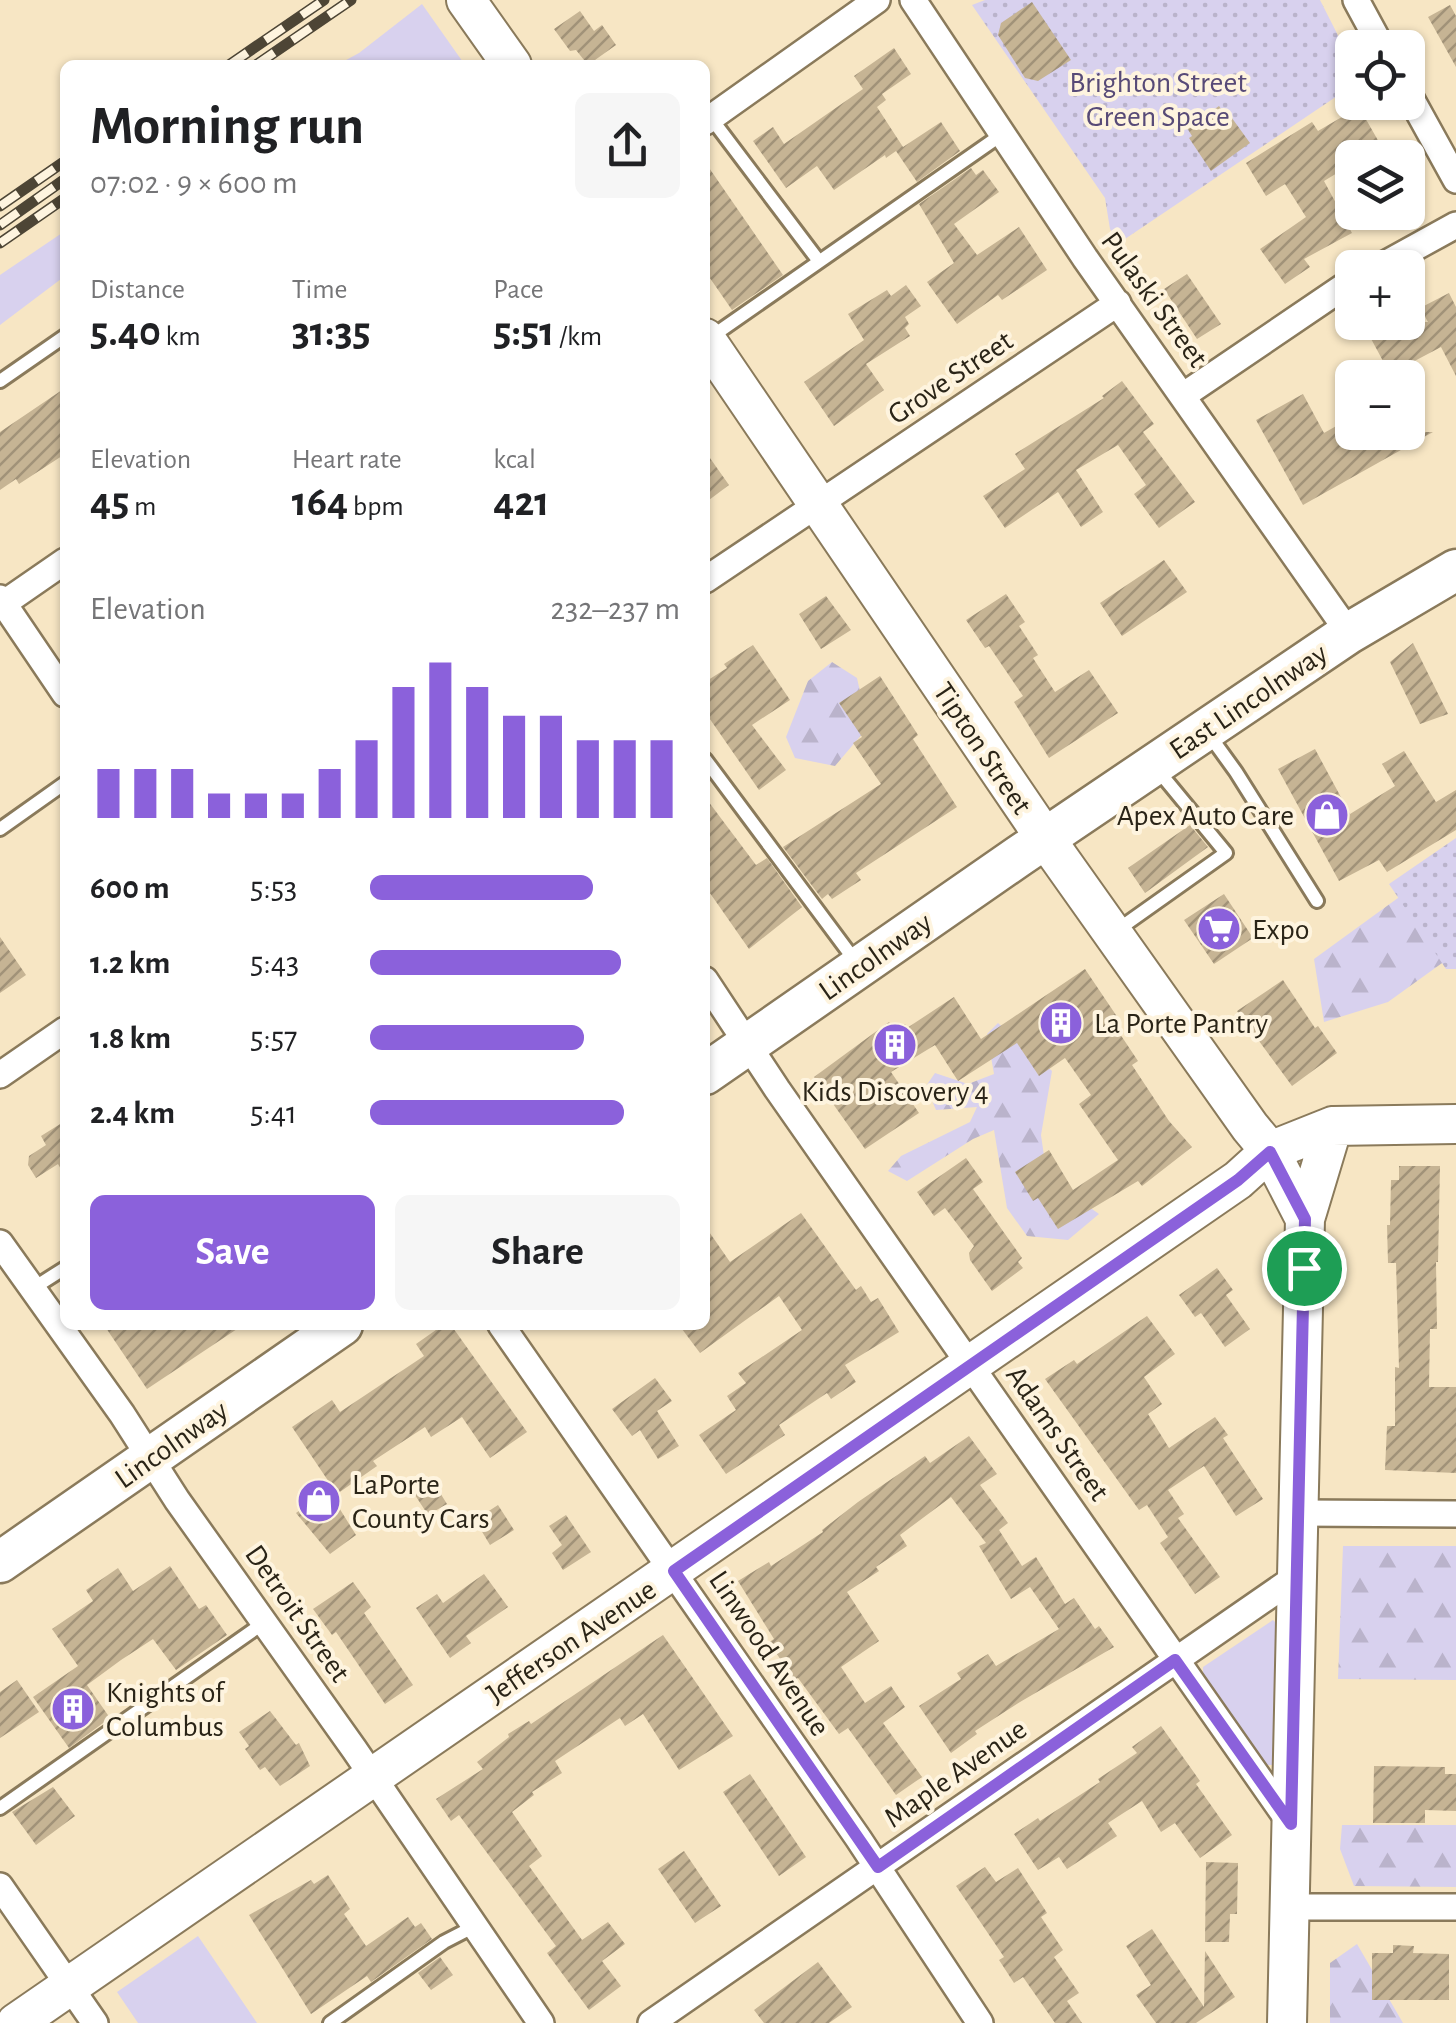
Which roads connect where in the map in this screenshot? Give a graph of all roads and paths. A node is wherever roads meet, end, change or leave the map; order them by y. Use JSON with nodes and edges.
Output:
{"nodes":[{"id":1,"x":466,"y":0,"type":"edge"},
{"id":2,"x":877,"y":0,"type":"edge"},
{"id":3,"x":913,"y":0,"type":"edge"},
{"id":4,"x":1356,"y":0,"type":"edge"},
{"id":5,"x":1372,"y":30,"type":"edge"},
{"id":6,"x":508,"y":60,"type":"edge"},
{"id":7,"x":710,"y":119,"type":"edge"},
{"id":8,"x":1423,"y":120,"type":"edge"},
{"id":9,"x":710,"y":123,"type":"edge"},
{"id":10,"x":1001,"y":135,"type":"junction"},
{"id":11,"x":1456,"y":180,"type":"edge"},
{"id":12,"x":1456,"y":225,"type":"edge"},
{"id":13,"x":1411,"y":250,"type":"edge"},
{"id":14,"x":818,"y":260,"type":"junction"},
{"id":15,"x":1335,"y":293,"type":"edge"},
{"id":16,"x":1118,"y":302,"type":"junction"},
{"id":17,"x":710,"y":337,"type":"edge"},
{"id":18,"x":60,"y":339,"type":"edge"},
{"id":19,"x":710,"y":346,"type":"edge"},
{"id":20,"x":0,"y":381,"type":"edge"},
{"id":21,"x":1184,"y":396,"type":"junction"},
{"id":22,"x":819,"y":505,"type":"junction"},
{"id":23,"x":60,"y":564,"type":"edge"},
{"id":24,"x":1456,"y":570,"type":"edge"},
{"id":25,"x":710,"y":577,"type":"edge"},
{"id":26,"x":1,"y":603,"type":"edge"},
{"id":27,"x":1349,"y":633,"type":"junction"},
{"id":28,"x":60,"y":687,"type":"edge"},
{"id":29,"x":1205,"y":730,"type":"junction"},
{"id":30,"x":1154,"y":765,"type":"junction"},
{"id":31,"x":710,"y":766,"type":"edge"},
{"id":32,"x":60,"y":787,"type":"edge"},
{"id":33,"x":0,"y":829,"type":"edge"},
{"id":34,"x":1044,"y":838,"type":"junction"},
{"id":35,"x":1317,"y":901,"type":"dead end"},
{"id":36,"x":1114,"y":933,"type":"junction"},
{"id":37,"x":859,"y":966,"type":"junction"},
{"id":38,"x":710,"y":987,"type":"edge"},
{"id":39,"x":60,"y":1033,"type":"edge"},
{"id":40,"x":748,"y":1044,"type":"junction"},
{"id":41,"x":710,"y":1071,"type":"edge"},
{"id":42,"x":0,"y":1075,"type":"edge"},
{"id":43,"x":1456,"y":1124,"type":"edge"},
{"id":44,"x":1333,"y":1126,"type":"junction"},
{"id":45,"x":1270,"y":1152,"type":"junction"},
{"id":46,"x":1305,"y":1219,"type":"junction"},
{"id":47,"x":0,"y":1243,"type":"edge"},
{"id":48,"x":60,"y":1271,"type":"edge"},
{"id":49,"x":32,"y":1289,"type":"junction"},
{"id":50,"x":60,"y":1329,"type":"edge"},
{"id":51,"x":61,"y":1330,"type":"edge"},
{"id":52,"x":335,"y":1330,"type":"edge"},
{"id":53,"x":505,"y":1330,"type":"edge"},
{"id":54,"x":971,"y":1365,"type":"junction"},
{"id":55,"x":150,"y":1458,"type":"junction"},
{"id":56,"x":1300,"y":1514,"type":"junction"},
{"id":57,"x":1456,"y":1514,"type":"edge"},
{"id":58,"x":0,"y":1562,"type":"edge"},
{"id":59,"x":674,"y":1571,"type":"junction"},
{"id":60,"x":1296,"y":1577,"type":"junction"},
{"id":61,"x":265,"y":1622,"type":"junction"},
{"id":62,"x":1175,"y":1660,"type":"junction"},
{"id":63,"x":372,"y":1776,"type":"junction"},
{"id":64,"x":0,"y":1808,"type":"edge"},
{"id":65,"x":1291,"y":1824,"type":"junction"},
{"id":66,"x":878,"y":1867,"type":"junction"},
{"id":67,"x":0,"y":1886,"type":"edge"},
{"id":68,"x":1290,"y":1907,"type":"junction"},
{"id":69,"x":1456,"y":1908,"type":"edge"},
{"id":70,"x":475,"y":1926,"type":"junction"},
{"id":71,"x":70,"y":1986,"type":"junction"},
{"id":72,"x":16,"y":2023,"type":"edge"},
{"id":73,"x":95,"y":2023,"type":"edge"},
{"id":74,"x":330,"y":2023,"type":"edge"},
{"id":75,"x":541,"y":2023,"type":"edge"},
{"id":76,"x":652,"y":2023,"type":"edge"},
{"id":77,"x":980,"y":2023,"type":"edge"},
{"id":78,"x":1287,"y":2023,"type":"edge"}],
"edges":[{"from":1,"to":6,"type":"street"},
{"from":2,"to":7,"type":"street"},
{"from":3,"to":10,"type":"street","name":"Pulaski Street"},
{"from":4,"to":5,"type":"street"},
{"from":8,"to":11,"type":"street"},
{"from":9,"to":14,"type":"lane"},
{"from":10,"to":14,"type":"lane"},
{"from":10,"to":16,"type":"street","name":"Pulaski Street"},
{"from":12,"to":13,"type":"street"},
{"from":14,"to":17,"type":"lane"},
{"from":15,"to":21,"type":"street"},
{"from":16,"to":21,"type":"street","name":"Pulaski Street"},
{"from":16,"to":22,"type":"street","name":"Grove Street"},
{"from":18,"to":20,"type":"lane"},
{"from":19,"to":22,"type":"street","name":"Tipton Street"},
{"from":21,"to":27,"type":"street","name":"Pulaski Street"},
{"from":22,"to":25,"type":"street","name":"Grove Street"},
{"from":22,"to":34,"type":"street","name":"Tipton Street"},
{"from":23,"to":26,"type":"street"},
{"from":24,"to":27,"type":"main road","name":"East Lincolnway"},
{"from":26,"to":28,"type":"street"},
{"from":27,"to":29,"type":"main road","name":"East Lincolnway"},
{"from":29,"to":30,"type":"main road","name":"East Lincolnway"},
{"from":29,"to":35,"type":"lane"},
{"from":30,"to":34,"type":"main road","name":"East Lincolnway"},
{"from":30,"to":36,"type":"lane"},
{"from":31,"to":37,"type":"lane"},
{"from":32,"to":33,"type":"lane"},
{"from":34,"to":36,"type":"street","name":"Tipton Street"},
{"from":34,"to":37,"type":"main road","name":"Lincolnway"},
{"from":36,"to":45,"type":"street","name":"Tipton Street"},
{"from":37,"to":40,"type":"main road","name":"Lincolnway"},
{"from":38,"to":40,"type":"street","name":"Adams Street"},
{"from":39,"to":42,"type":"street"},
{"from":40,"to":41,"type":"main road","name":"Lincolnway"},
{"from":40,"to":54,"type":"street","name":"Adams Street"},
{"from":43,"to":44,"type":"street"},
{"from":44,"to":45,"type":"street","name":"Jefferson Avenue"},
{"from":44,"to":46,"type":"street"},
{"from":45,"to":46,"type":"street","name":"Tipton Street"},
{"from":45,"to":54,"type":"street","name":"Jefferson Avenue"},
{"from":46,"to":56,"type":"street"},
{"from":47,"to":49,"type":"street","name":"Detroit Street"},
{"from":48,"to":49,"type":"lane"},
{"from":49,"to":50,"type":"street","name":"Detroit Street"},
{"from":51,"to":55,"type":"street","name":"Detroit Street"},
{"from":52,"to":55,"type":"main road","name":"Lincolnway"},
{"from":53,"to":59,"type":"street","name":"Linwood Avenue"},
{"from":54,"to":59,"type":"street","name":"Jefferson Avenue"},
{"from":54,"to":62,"type":"street","name":"Adams Street"},
{"from":55,"to":58,"type":"main road","name":"Lincolnway"},
{"from":55,"to":61,"type":"street","name":"Detroit Street"},
{"from":56,"to":57,"type":"street"},
{"from":56,"to":60,"type":"street"},
{"from":59,"to":63,"type":"street","name":"Jefferson Avenue"},
{"from":59,"to":66,"type":"street","name":"Linwood Avenue"},
{"from":60,"to":62,"type":"street","name":"Maple Avenue"},
{"from":60,"to":65,"type":"street"},
{"from":61,"to":63,"type":"street","name":"Detroit Street"},
{"from":61,"to":64,"type":"lane"},
{"from":62,"to":65,"type":"street","name":"Adams Street"},
{"from":62,"to":66,"type":"street","name":"Maple Avenue"},
{"from":63,"to":70,"type":"street","name":"Detroit Street"},
{"from":63,"to":71,"type":"street","name":"Jefferson Avenue"},
{"from":65,"to":68,"type":"street"},
{"from":66,"to":76,"type":"street","name":"Maple Avenue"},
{"from":66,"to":77,"type":"street","name":"Linwood Avenue"},
{"from":67,"to":71,"type":"street"},
{"from":68,"to":69,"type":"street"},
{"from":68,"to":78,"type":"street"},
{"from":70,"to":74,"type":"lane"},
{"from":70,"to":75,"type":"street","name":"Detroit Street"},
{"from":71,"to":72,"type":"street","name":"Jefferson Avenue"},
{"from":71,"to":73,"type":"street"}]}
